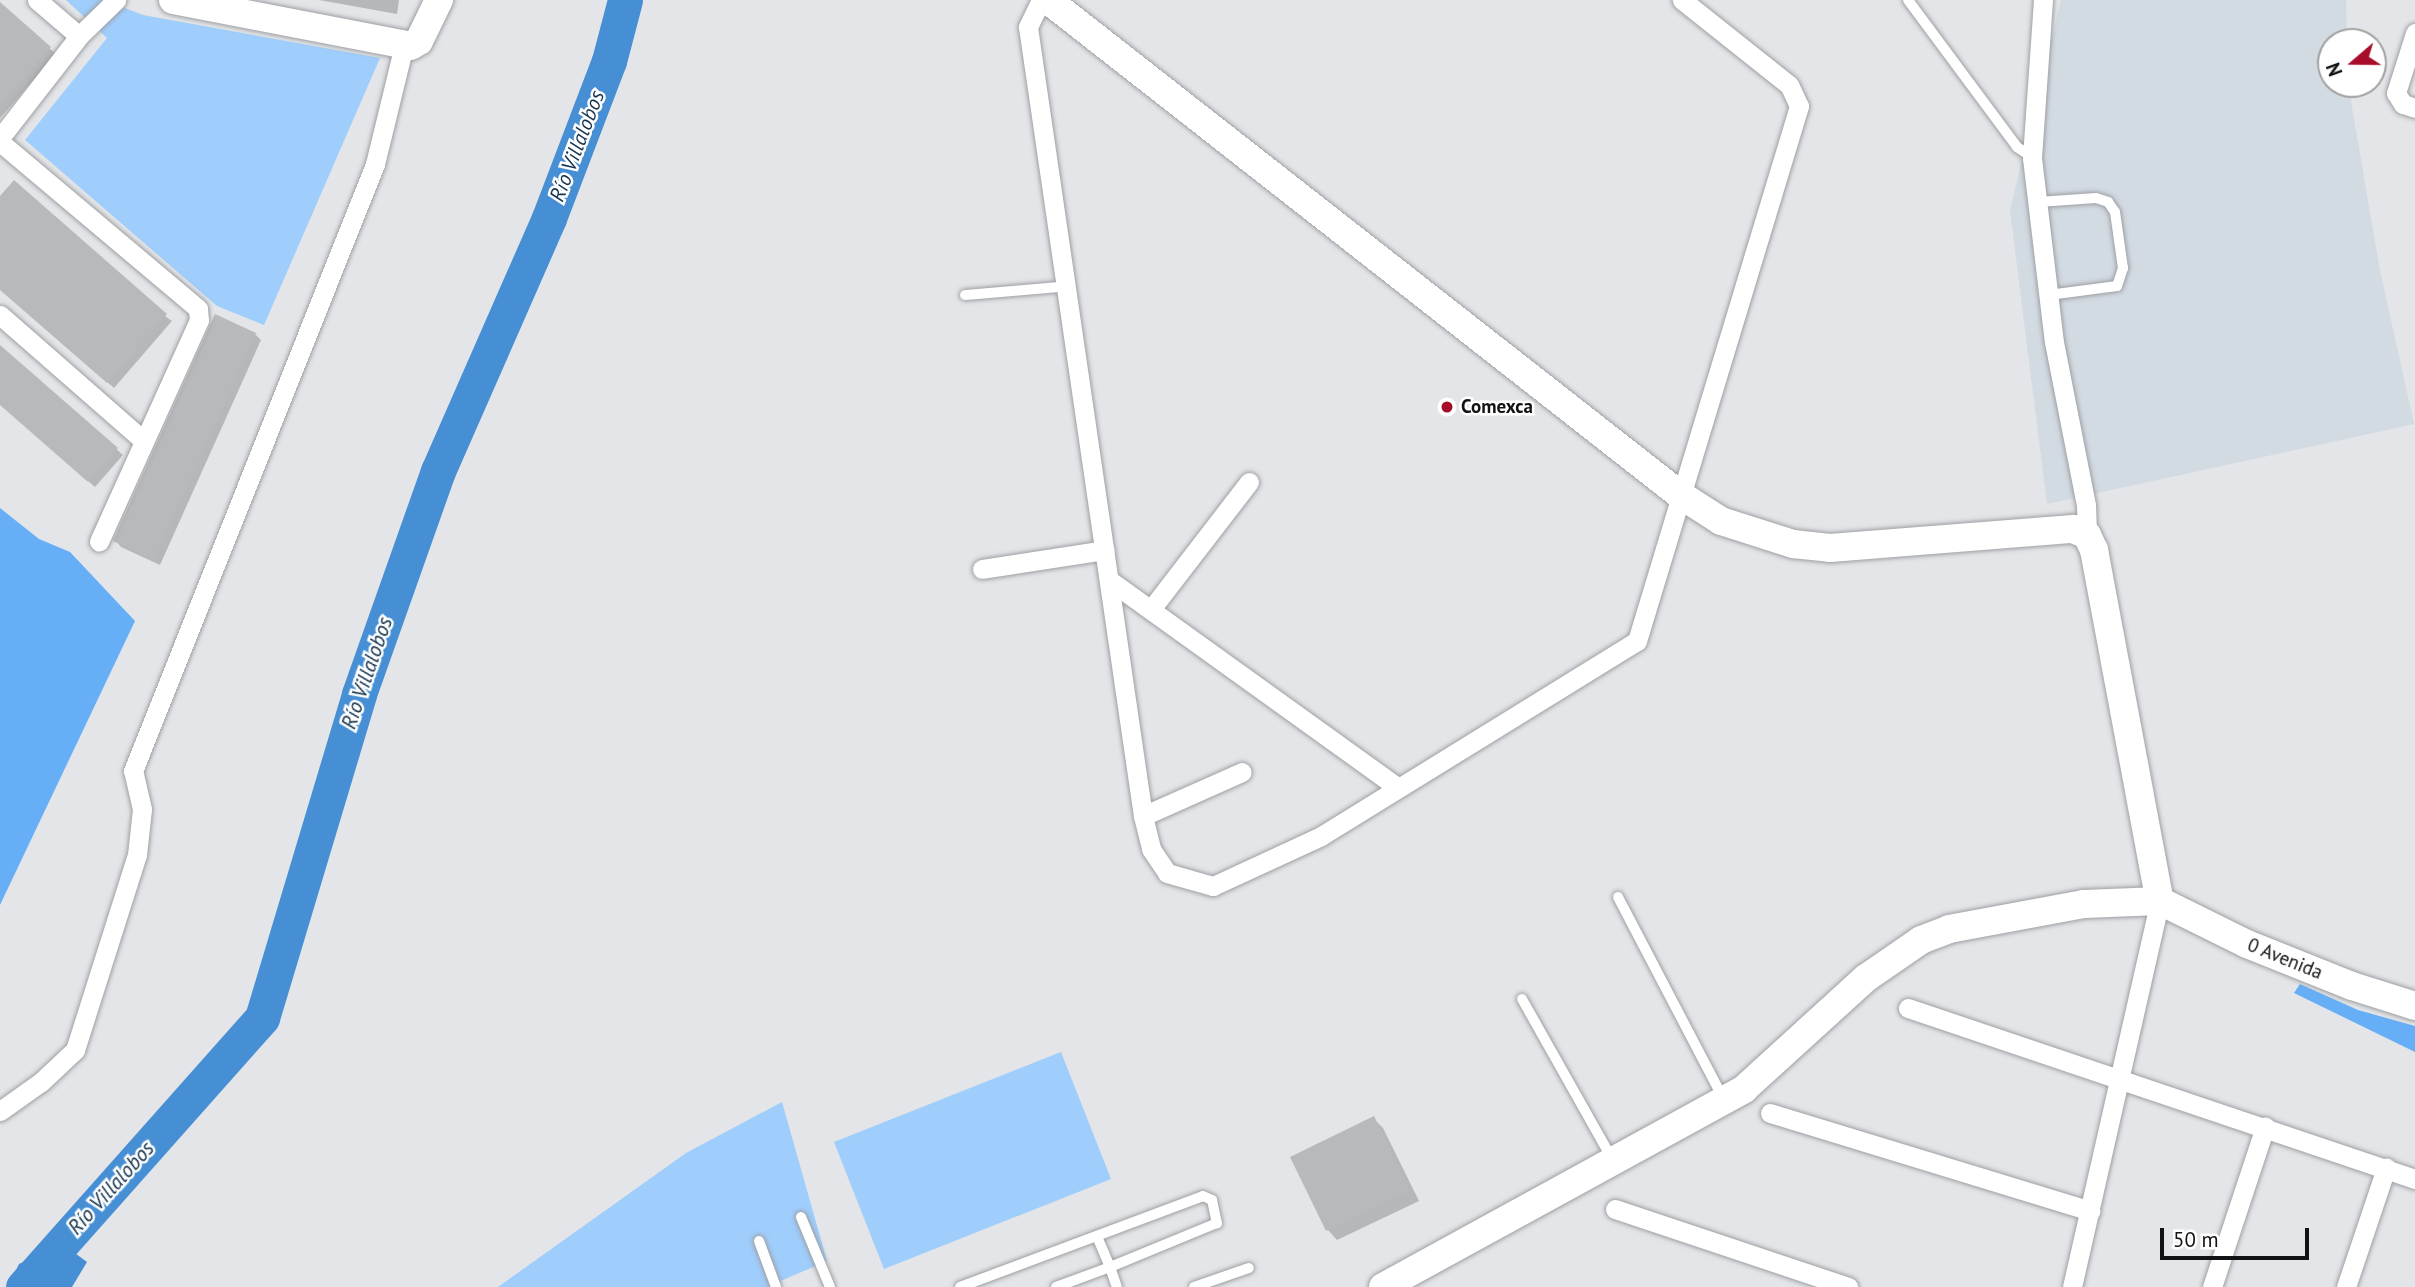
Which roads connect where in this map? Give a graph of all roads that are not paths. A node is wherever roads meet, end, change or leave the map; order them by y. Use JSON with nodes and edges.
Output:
{"nodes":[{"id":1,"x":37,"y":0,"type":"edge"},
{"id":2,"x":116,"y":0,"type":"edge"},
{"id":3,"x":173,"y":0,"type":"edge"},
{"id":4,"x":439,"y":0,"type":"edge"},
{"id":5,"x":1041,"y":0,"type":"edge"},
{"id":6,"x":1048,"y":0,"type":"edge"},
{"id":7,"x":1682,"y":0,"type":"edge"},
{"id":8,"x":1908,"y":0,"type":"edge"},
{"id":9,"x":2043,"y":0,"type":"edge"},
{"id":10,"x":2415,"y":33,"type":"edge"},
{"id":11,"x":79,"y":36,"type":"junction"},
{"id":12,"x":404,"y":45,"type":"junction"},
{"id":13,"x":2415,"y":108,"type":"edge"},
{"id":14,"x":0,"y":140,"type":"edge"},
{"id":15,"x":2032,"y":158,"type":"junction"},
{"id":16,"x":2038,"y":202,"type":"junction"},
{"id":17,"x":1069,"y":286,"type":"junction"},
{"id":18,"x":965,"y":295,"type":"dead end"},
{"id":19,"x":2049,"y":295,"type":"junction"},
{"id":20,"x":0,"y":315,"type":"edge"},
{"id":21,"x":143,"y":440,"type":"junction"},
{"id":22,"x":1249,"y":482,"type":"dead end"},
{"id":23,"x":1679,"y":495,"type":"junction"},
{"id":24,"x":2087,"y":535,"type":"junction"},
{"id":25,"x":99,"y":541,"type":"dead end"},
{"id":26,"x":1105,"y":550,"type":"junction"},
{"id":27,"x":982,"y":569,"type":"dead end"},
{"id":28,"x":1110,"y":580,"type":"junction"},
{"id":29,"x":1152,"y":608,"type":"junction"},
{"id":30,"x":1242,"y":772,"type":"dead end"},
{"id":31,"x":1398,"y":788,"type":"junction"},
{"id":32,"x":1143,"y":816,"type":"junction"},
{"id":33,"x":1618,"y":897,"type":"dead end"},
{"id":34,"x":2161,"y":901,"type":"junction"},
{"id":35,"x":1522,"y":999,"type":"dead end"},
{"id":36,"x":2415,"y":1006,"type":"edge"},
{"id":37,"x":1908,"y":1008,"type":"dead end"},
{"id":38,"x":2122,"y":1078,"type":"junction"},
{"id":39,"x":1724,"y":1100,"type":"junction"},
{"id":40,"x":0,"y":1111,"type":"edge"},
{"id":41,"x":1770,"y":1113,"type":"dead end"},
{"id":42,"x":2265,"y":1127,"type":"junction"},
{"id":43,"x":1613,"y":1161,"type":"junction"},
{"id":44,"x":2386,"y":1168,"type":"junction"},
{"id":45,"x":2415,"y":1179,"type":"edge"},
{"id":46,"x":1615,"y":1209,"type":"dead end"},
{"id":47,"x":2090,"y":1211,"type":"junction"},
{"id":48,"x":801,"y":1217,"type":"dead end"},
{"id":49,"x":1097,"y":1237,"type":"junction"},
{"id":50,"x":759,"y":1241,"type":"dead end"},
{"id":51,"x":1110,"y":1267,"type":"junction"},
{"id":52,"x":1249,"y":1268,"type":"dead end"},
{"id":53,"x":776,"y":1287,"type":"edge"},
{"id":54,"x":831,"y":1287,"type":"edge"},
{"id":55,"x":960,"y":1287,"type":"edge"},
{"id":56,"x":1056,"y":1287,"type":"edge"},
{"id":57,"x":1117,"y":1287,"type":"edge"},
{"id":58,"x":1194,"y":1287,"type":"edge"},
{"id":59,"x":1383,"y":1287,"type":"edge"},
{"id":60,"x":1848,"y":1287,"type":"edge"},
{"id":61,"x":2072,"y":1287,"type":"edge"},
{"id":62,"x":2212,"y":1287,"type":"edge"},
{"id":63,"x":2346,"y":1287,"type":"edge"}],
"edges":[{"from":1,"to":11,"type":"street"},
{"from":2,"to":11,"type":"street"},
{"from":3,"to":12,"type":"main road"},
{"from":4,"to":12,"type":"main road"},
{"from":5,"to":17,"type":"street"},
{"from":6,"to":23,"type":"main road"},
{"from":7,"to":23,"type":"street"},
{"from":8,"to":15,"type":"lane"},
{"from":9,"to":15,"type":"street"},
{"from":10,"to":13,"type":"street"},
{"from":11,"to":14,"type":"street"},
{"from":12,"to":40,"type":"street"},
{"from":14,"to":21,"type":"street"},
{"from":15,"to":16,"type":"street"},
{"from":16,"to":19,"type":"street"},
{"from":16,"to":19,"type":"lane"},
{"from":17,"to":18,"type":"lane"},
{"from":17,"to":26,"type":"street"},
{"from":19,"to":24,"type":"street"},
{"from":20,"to":21,"type":"street"},
{"from":21,"to":25,"type":"street"},
{"from":22,"to":29,"type":"street"},
{"from":23,"to":24,"type":"main road"},
{"from":23,"to":31,"type":"street"},
{"from":24,"to":34,"type":"main road"},
{"from":26,"to":27,"type":"street"},
{"from":26,"to":28,"type":"street"},
{"from":28,"to":29,"type":"street"},
{"from":28,"to":32,"type":"street"},
{"from":29,"to":31,"type":"street"},
{"from":30,"to":32,"type":"street"},
{"from":31,"to":32,"type":"street"},
{"from":33,"to":39,"type":"lane"},
{"from":34,"to":36,"type":"main road","name":"0 Avenida"},
{"from":34,"to":38,"type":"street"},
{"from":34,"to":39,"type":"main road"},
{"from":35,"to":43,"type":"lane"},
{"from":37,"to":38,"type":"street"},
{"from":38,"to":42,"type":"street"},
{"from":38,"to":47,"type":"street"},
{"from":39,"to":43,"type":"main road"},
{"from":41,"to":47,"type":"street"},
{"from":42,"to":44,"type":"street"},
{"from":42,"to":62,"type":"street"},
{"from":43,"to":59,"type":"main road"},
{"from":44,"to":45,"type":"street"},
{"from":44,"to":63,"type":"street"},
{"from":46,"to":60,"type":"street"},
{"from":47,"to":61,"type":"street"},
{"from":48,"to":54,"type":"lane"},
{"from":49,"to":51,"type":"lane"},
{"from":49,"to":51,"type":"lane"},
{"from":49,"to":55,"type":"lane"},
{"from":50,"to":53,"type":"lane"},
{"from":51,"to":56,"type":"lane"},
{"from":51,"to":57,"type":"lane"},
{"from":52,"to":58,"type":"lane"}]}
